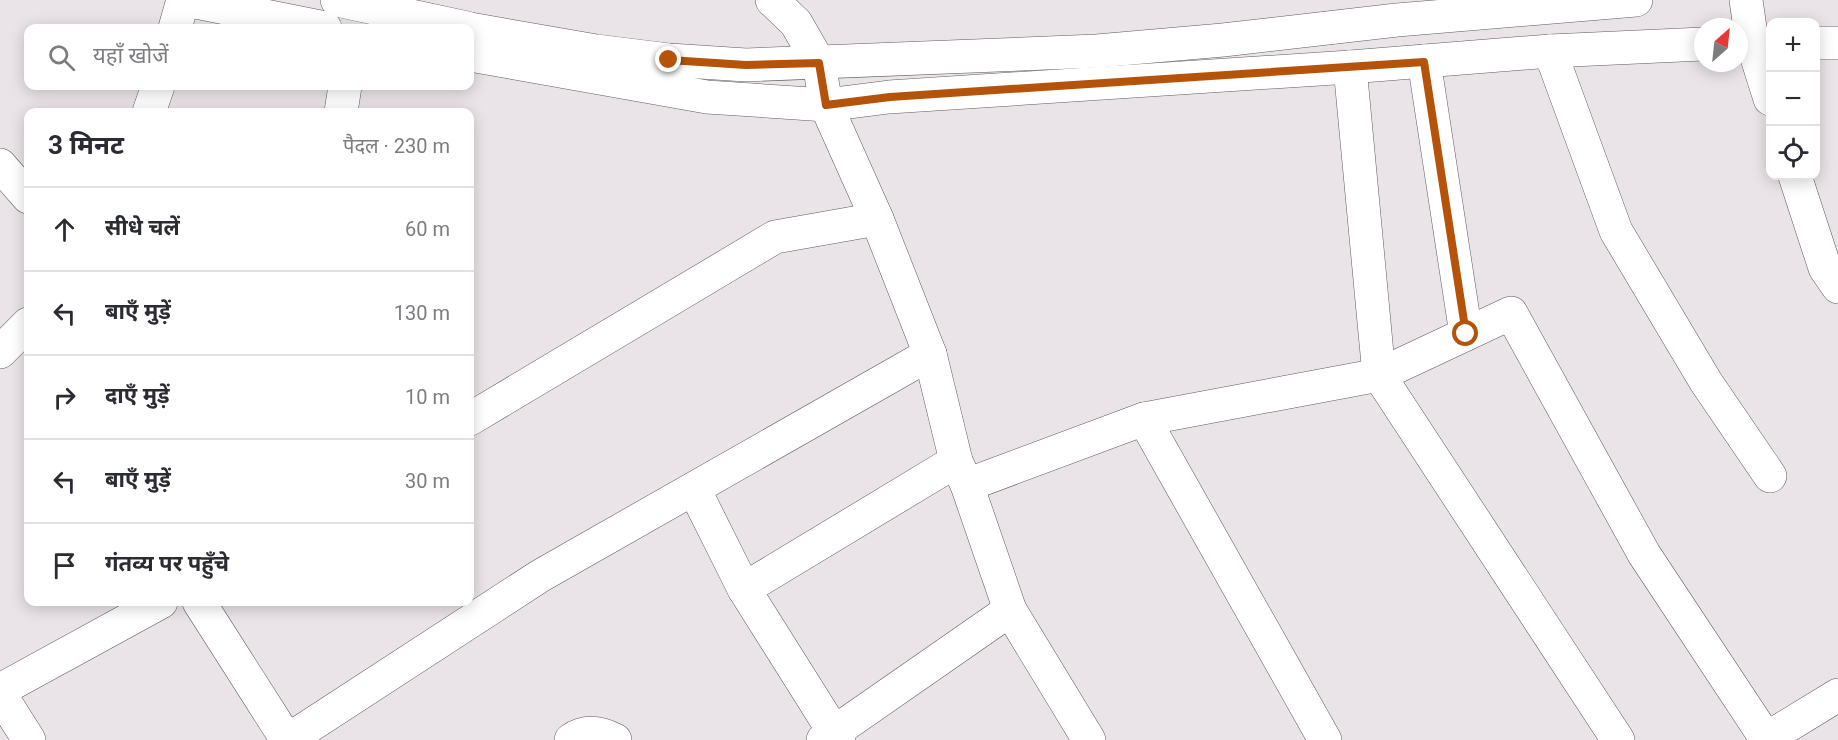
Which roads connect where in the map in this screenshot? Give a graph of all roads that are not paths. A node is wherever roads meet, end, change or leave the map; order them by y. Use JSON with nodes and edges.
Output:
{"nodes":[{"id":1,"x":184,"y":0,"type":"edge"},
{"id":2,"x":338,"y":0,"type":"edge"},
{"id":3,"x":771,"y":0,"type":"edge"},
{"id":4,"x":1636,"y":0,"type":"edge"},
{"id":5,"x":1746,"y":0,"type":"edge"},
{"id":6,"x":176,"y":24,"type":"edge"},
{"id":7,"x":305,"y":24,"type":"edge"},
{"id":8,"x":446,"y":24,"type":"edge"},
{"id":9,"x":474,"y":30,"type":"edge"},
{"id":10,"x":1754,"y":43,"type":"edge"},
{"id":11,"x":1820,"y":43,"type":"edge"},
{"id":12,"x":1838,"y":43,"type":"edge"},
{"id":13,"x":1694,"y":44,"type":"edge"},
{"id":14,"x":1550,"y":51,"type":"junction"},
{"id":15,"x":474,"y":56,"type":"edge"},
{"id":16,"x":1424,"y":62,"type":"junction"},
{"id":17,"x":819,"y":63,"type":"junction"},
{"id":18,"x":1350,"y":67,"type":"junction"},
{"id":19,"x":1766,"y":85,"type":"edge"},
{"id":20,"x":157,"y":90,"type":"edge"},
{"id":21,"x":344,"y":90,"type":"edge"},
{"id":22,"x":826,"y":105,"type":"junction"},
{"id":23,"x":150,"y":108,"type":"edge"},
{"id":24,"x":342,"y":108,"type":"edge"},
{"id":25,"x":0,"y":165,"type":"edge"},
{"id":26,"x":1796,"y":180,"type":"edge"},
{"id":27,"x":24,"y":192,"type":"edge"},
{"id":28,"x":877,"y":219,"type":"junction"},
{"id":29,"x":1838,"y":287,"type":"edge"},
{"id":30,"x":24,"y":328,"type":"edge"},
{"id":31,"x":1466,"y":334,"type":"junction"},
{"id":32,"x":0,"y":352,"type":"edge"},
{"id":33,"x":930,"y":354,"type":"junction"},
{"id":34,"x":1379,"y":375,"type":"junction"},
{"id":35,"x":474,"y":417,"type":"edge"},
{"id":36,"x":1144,"y":419,"type":"junction"},
{"id":37,"x":961,"y":473,"type":"junction"},
{"id":38,"x":1770,"y":476,"type":"dead end"},
{"id":39,"x":694,"y":489,"type":"junction"},
{"id":40,"x":744,"y":589,"type":"junction"},
{"id":41,"x":154,"y":606,"type":"edge"},
{"id":42,"x":203,"y":606,"type":"edge"},
{"id":43,"x":1010,"y":610,"type":"junction"},
{"id":44,"x":0,"y":690,"type":"edge"},
{"id":45,"x":0,"y":694,"type":"edge"},
{"id":46,"x":1838,"y":695,"type":"edge"},
{"id":47,"x":832,"y":737,"type":"edge"},
{"id":48,"x":1767,"y":739,"type":"edge"},
{"id":49,"x":29,"y":740,"type":"edge"},
{"id":50,"x":287,"y":740,"type":"edge"},
{"id":51,"x":571,"y":740,"type":"edge"},
{"id":52,"x":615,"y":740,"type":"edge"},
{"id":53,"x":1089,"y":740,"type":"edge"},
{"id":54,"x":1325,"y":740,"type":"edge"},
{"id":55,"x":1618,"y":740,"type":"edge"}],
"edges":[{"from":1,"to":6,"type":"street"},
{"from":1,"to":7,"type":"street"},
{"from":2,"to":8,"type":"street"},
{"from":3,"to":17,"type":"street"},
{"from":4,"to":17,"type":"street"},
{"from":5,"to":10,"type":"street"},
{"from":9,"to":17,"type":"street"},
{"from":10,"to":19,"type":"street"},
{"from":11,"to":12,"type":"street"},
{"from":13,"to":14,"type":"street"},
{"from":14,"to":16,"type":"street"},
{"from":14,"to":38,"type":"street"},
{"from":15,"to":22,"type":"street"},
{"from":16,"to":18,"type":"street"},
{"from":16,"to":31,"type":"street"},
{"from":17,"to":22,"type":"street"},
{"from":18,"to":22,"type":"street"},
{"from":18,"to":34,"type":"street"},
{"from":20,"to":23,"type":"street"},
{"from":21,"to":24,"type":"street"},
{"from":22,"to":28,"type":"street"},
{"from":25,"to":27,"type":"street"},
{"from":26,"to":29,"type":"street"},
{"from":28,"to":33,"type":"street"},
{"from":28,"to":35,"type":"street"},
{"from":30,"to":32,"type":"street"},
{"from":31,"to":34,"type":"street"},
{"from":31,"to":48,"type":"street"},
{"from":33,"to":37,"type":"street"},
{"from":33,"to":39,"type":"street"},
{"from":34,"to":36,"type":"street"},
{"from":34,"to":55,"type":"street"},
{"from":36,"to":37,"type":"street"},
{"from":36,"to":54,"type":"street"},
{"from":37,"to":40,"type":"street"},
{"from":37,"to":43,"type":"street"},
{"from":39,"to":40,"type":"street"},
{"from":39,"to":50,"type":"street"},
{"from":40,"to":47,"type":"street"},
{"from":41,"to":44,"type":"street"},
{"from":42,"to":50,"type":"street"},
{"from":43,"to":47,"type":"street"},
{"from":43,"to":53,"type":"street"},
{"from":45,"to":49,"type":"street"},
{"from":46,"to":48,"type":"street"},
{"from":51,"to":52,"type":"street"}]}
